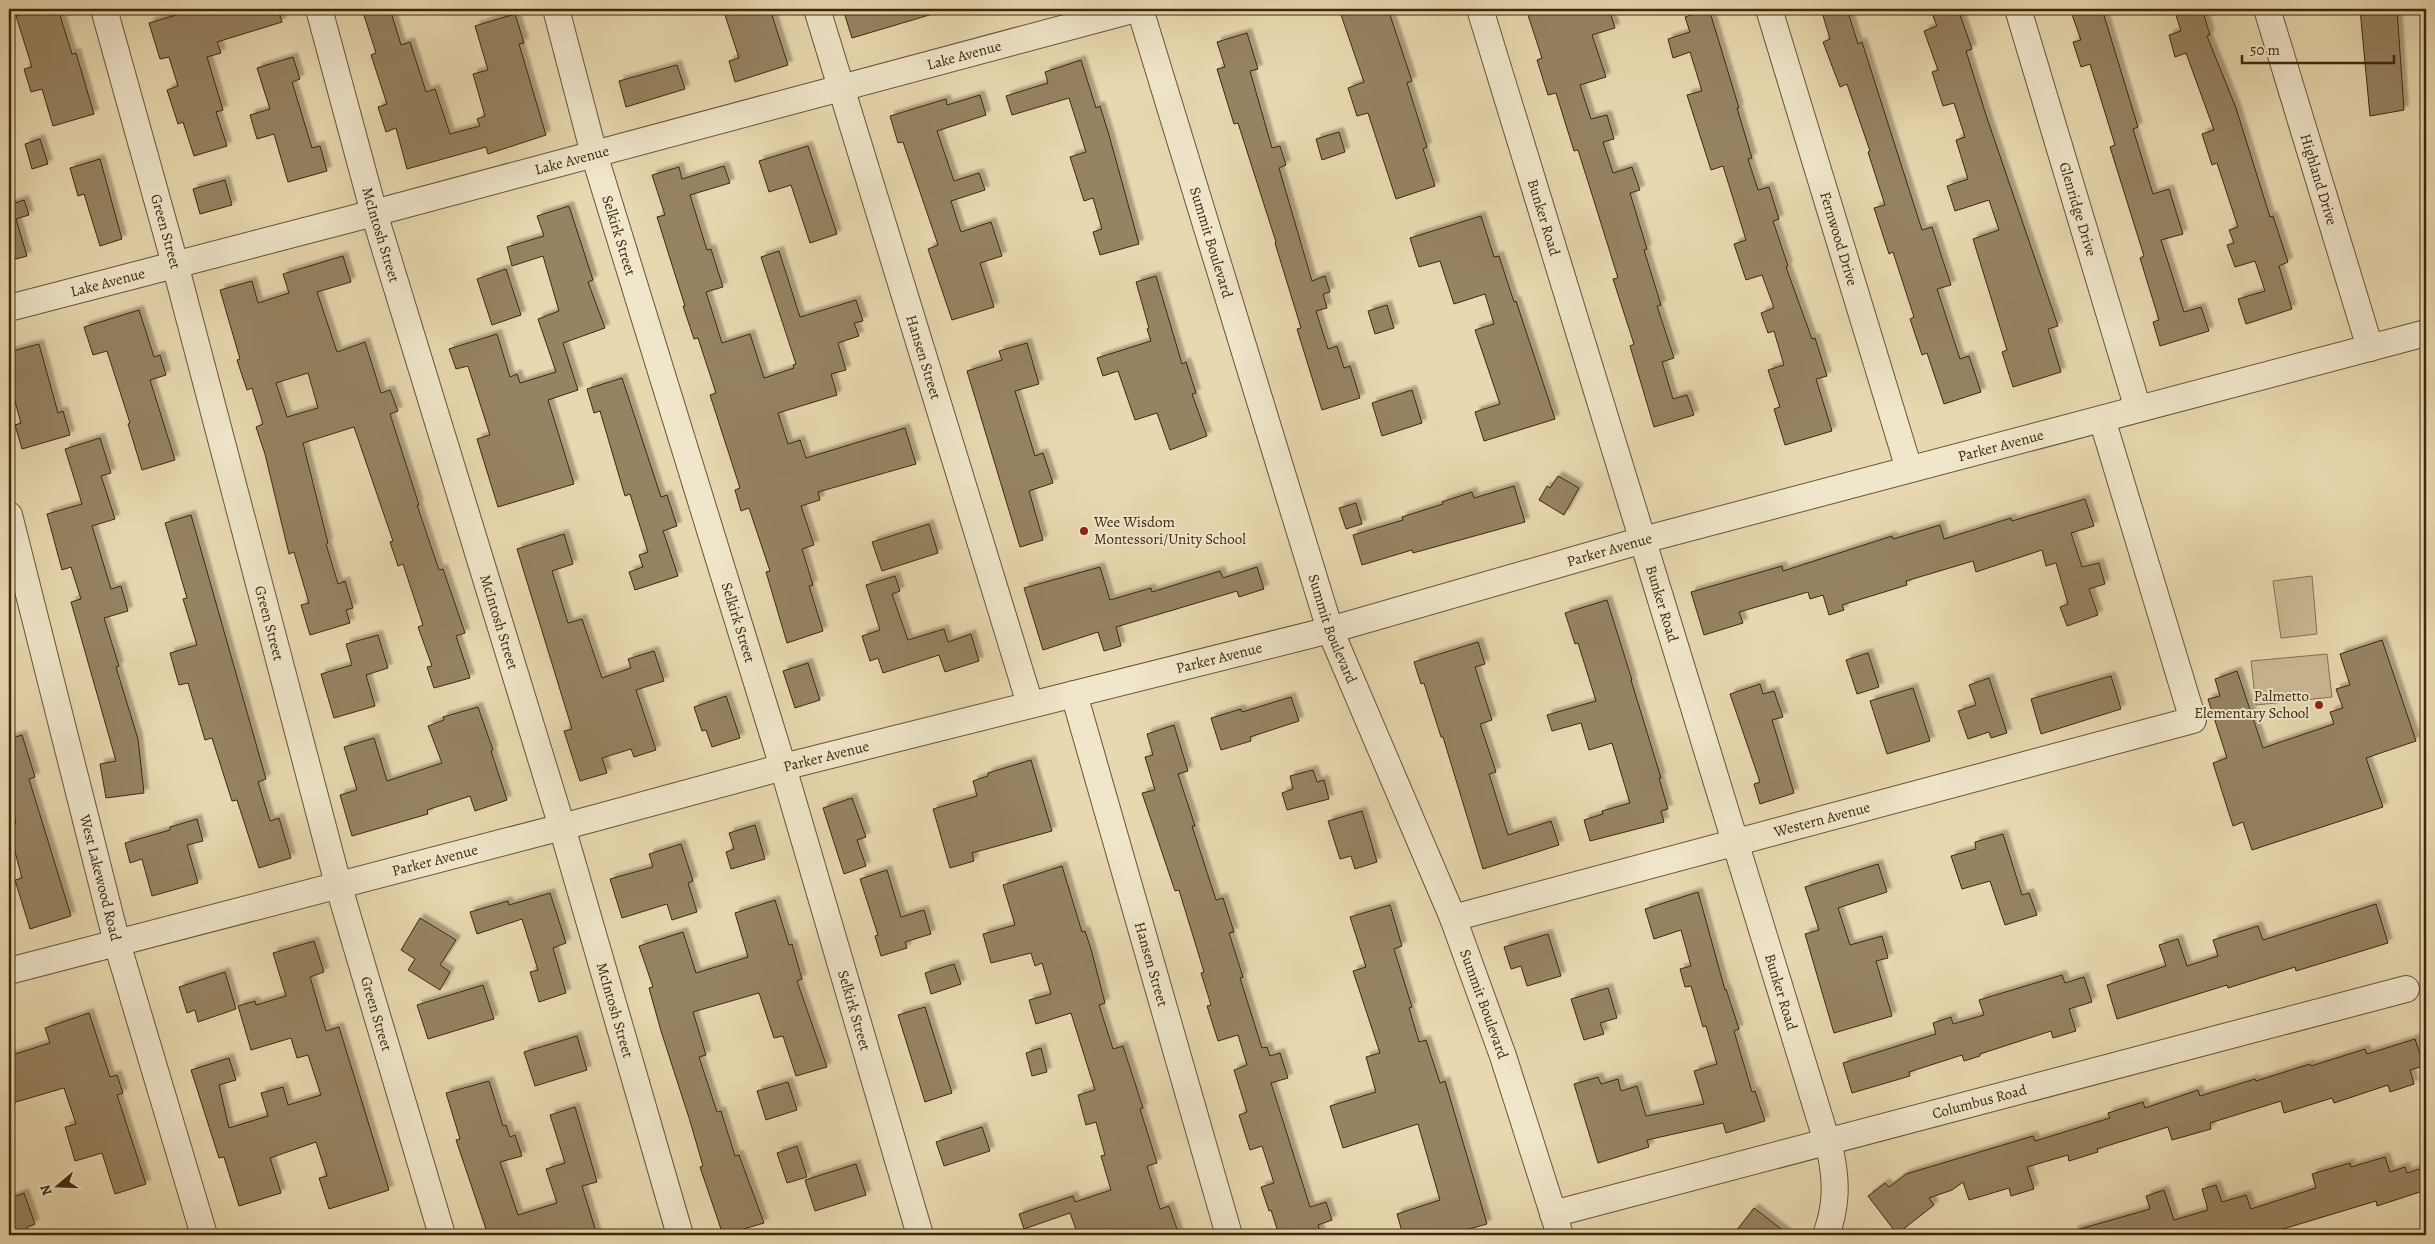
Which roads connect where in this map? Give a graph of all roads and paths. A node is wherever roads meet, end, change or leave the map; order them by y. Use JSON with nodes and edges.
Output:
{"nodes":[{"id":1,"x":104,"y":9,"type":"edge"},
{"id":2,"x":319,"y":9,"type":"edge"},
{"id":3,"x":556,"y":9,"type":"edge"},
{"id":4,"x":817,"y":9,"type":"edge"},
{"id":5,"x":1138,"y":9,"type":"edge"},
{"id":6,"x":1480,"y":9,"type":"edge"},
{"id":7,"x":1769,"y":9,"type":"edge"},
{"id":8,"x":2018,"y":9,"type":"edge"},
{"id":9,"x":2267,"y":9,"type":"edge"},
{"id":10,"x":841,"y":87,"type":"junction"},
{"id":11,"x":594,"y":154,"type":"junction"},
{"id":12,"x":374,"y":213,"type":"junction"},
{"id":13,"x":175,"y":264,"type":"junction"},
{"id":14,"x":9,"y":308,"type":"edge"},
{"id":15,"x":2426,"y":333,"type":"edge"},
{"id":16,"x":2370,"y":348,"type":"junction"},
{"id":17,"x":2138,"y":409,"type":"junction"},
{"id":18,"x":2102,"y":419,"type":"junction"},
{"id":19,"x":1909,"y":470,"type":"junction"},
{"id":20,"x":9,"y":515,"type":"edge"},
{"id":21,"x":1643,"y":540,"type":"junction"},
{"id":22,"x":1330,"y":630,"type":"junction"},
{"id":23,"x":1074,"y":694,"type":"junction"},
{"id":24,"x":1030,"y":704,"type":"junction"},
{"id":25,"x":783,"y":767,"type":"junction"},
{"id":26,"x":562,"y":827,"type":"junction"},
{"id":27,"x":1734,"y":842,"type":"junction"},
{"id":28,"x":338,"y":884,"type":"junction"},
{"id":29,"x":1453,"y":918,"type":"junction"},
{"id":30,"x":117,"y":943,"type":"junction"},
{"id":31,"x":9,"y":971,"type":"edge"},
{"id":32,"x":2406,"y":989,"type":"dead end"},
{"id":33,"x":1826,"y":1142,"type":"junction"},
{"id":34,"x":1557,"y":1224,"type":"edge"},
{"id":35,"x":204,"y":1235,"type":"edge"},
{"id":36,"x":442,"y":1235,"type":"edge"},
{"id":37,"x":680,"y":1235,"type":"edge"},
{"id":38,"x":920,"y":1235,"type":"edge"},
{"id":39,"x":1229,"y":1235,"type":"edge"},
{"id":40,"x":1826,"y":1235,"type":"edge"}],
"edges":[{"from":1,"to":13,"type":"street","name":"Green Street"},
{"from":2,"to":12,"type":"street","name":"McIntosh Street"},
{"from":3,"to":11,"type":"street","name":"Selkirk Street"},
{"from":4,"to":10,"type":"street","name":"Hansen Street"},
{"from":5,"to":10,"type":"street","name":"Lake Avenue"},
{"from":5,"to":22,"type":"street","name":"Summit Boulevard"},
{"from":6,"to":21,"type":"street","name":"Bunker Road"},
{"from":7,"to":19,"type":"street","name":"Fernwood Drive"},
{"from":8,"to":17,"type":"street","name":"Glenridge Drive"},
{"from":9,"to":16,"type":"street","name":"Highland Drive"},
{"from":10,"to":11,"type":"street","name":"Lake Avenue"},
{"from":10,"to":24,"type":"street","name":"Hansen Street"},
{"from":11,"to":12,"type":"street","name":"Lake Avenue"},
{"from":11,"to":25,"type":"street","name":"Selkirk Street"},
{"from":12,"to":13,"type":"street","name":"Lake Avenue"},
{"from":12,"to":26,"type":"street","name":"McIntosh Street"},
{"from":13,"to":14,"type":"street","name":"Lake Avenue"},
{"from":13,"to":28,"type":"street","name":"Green Street"},
{"from":15,"to":16,"type":"street","name":"Parker Avenue"},
{"from":16,"to":17,"type":"street","name":"Parker Avenue"},
{"from":17,"to":18,"type":"street","name":"Parker Avenue"},
{"from":18,"to":19,"type":"street","name":"Parker Avenue"},
{"from":18,"to":27,"type":"street","name":"Western Avenue"},
{"from":19,"to":21,"type":"street","name":"Parker Avenue"},
{"from":20,"to":30,"type":"street","name":"West Lakewood Road"},
{"from":21,"to":22,"type":"street","name":"Parker Avenue"},
{"from":21,"to":27,"type":"street","name":"Bunker Road"},
{"from":22,"to":23,"type":"street","name":"Parker Avenue"},
{"from":22,"to":29,"type":"street","name":"Summit Boulevard"},
{"from":23,"to":24,"type":"street","name":"Parker Avenue"},
{"from":23,"to":39,"type":"street","name":"Hansen Street"},
{"from":24,"to":25,"type":"street","name":"Parker Avenue"},
{"from":25,"to":26,"type":"street","name":"Parker Avenue"},
{"from":25,"to":38,"type":"street","name":"Selkirk Street"},
{"from":26,"to":28,"type":"street","name":"Parker Avenue"},
{"from":26,"to":37,"type":"street","name":"McIntosh Street"},
{"from":27,"to":29,"type":"street","name":"Western Avenue"},
{"from":27,"to":33,"type":"street","name":"Bunker Road"},
{"from":28,"to":30,"type":"street","name":"Parker Avenue"},
{"from":28,"to":36,"type":"street","name":"Green Street"},
{"from":29,"to":34,"type":"street","name":"Summit Boulevard"},
{"from":30,"to":31,"type":"street","name":"Parker Avenue"},
{"from":30,"to":35,"type":"street","name":"West Lakewood Road"},
{"from":32,"to":33,"type":"street","name":"Columbus Road"},
{"from":33,"to":34,"type":"street","name":"Columbus Road"},
{"from":33,"to":40,"type":"street","name":"Bunker Road"}]}
